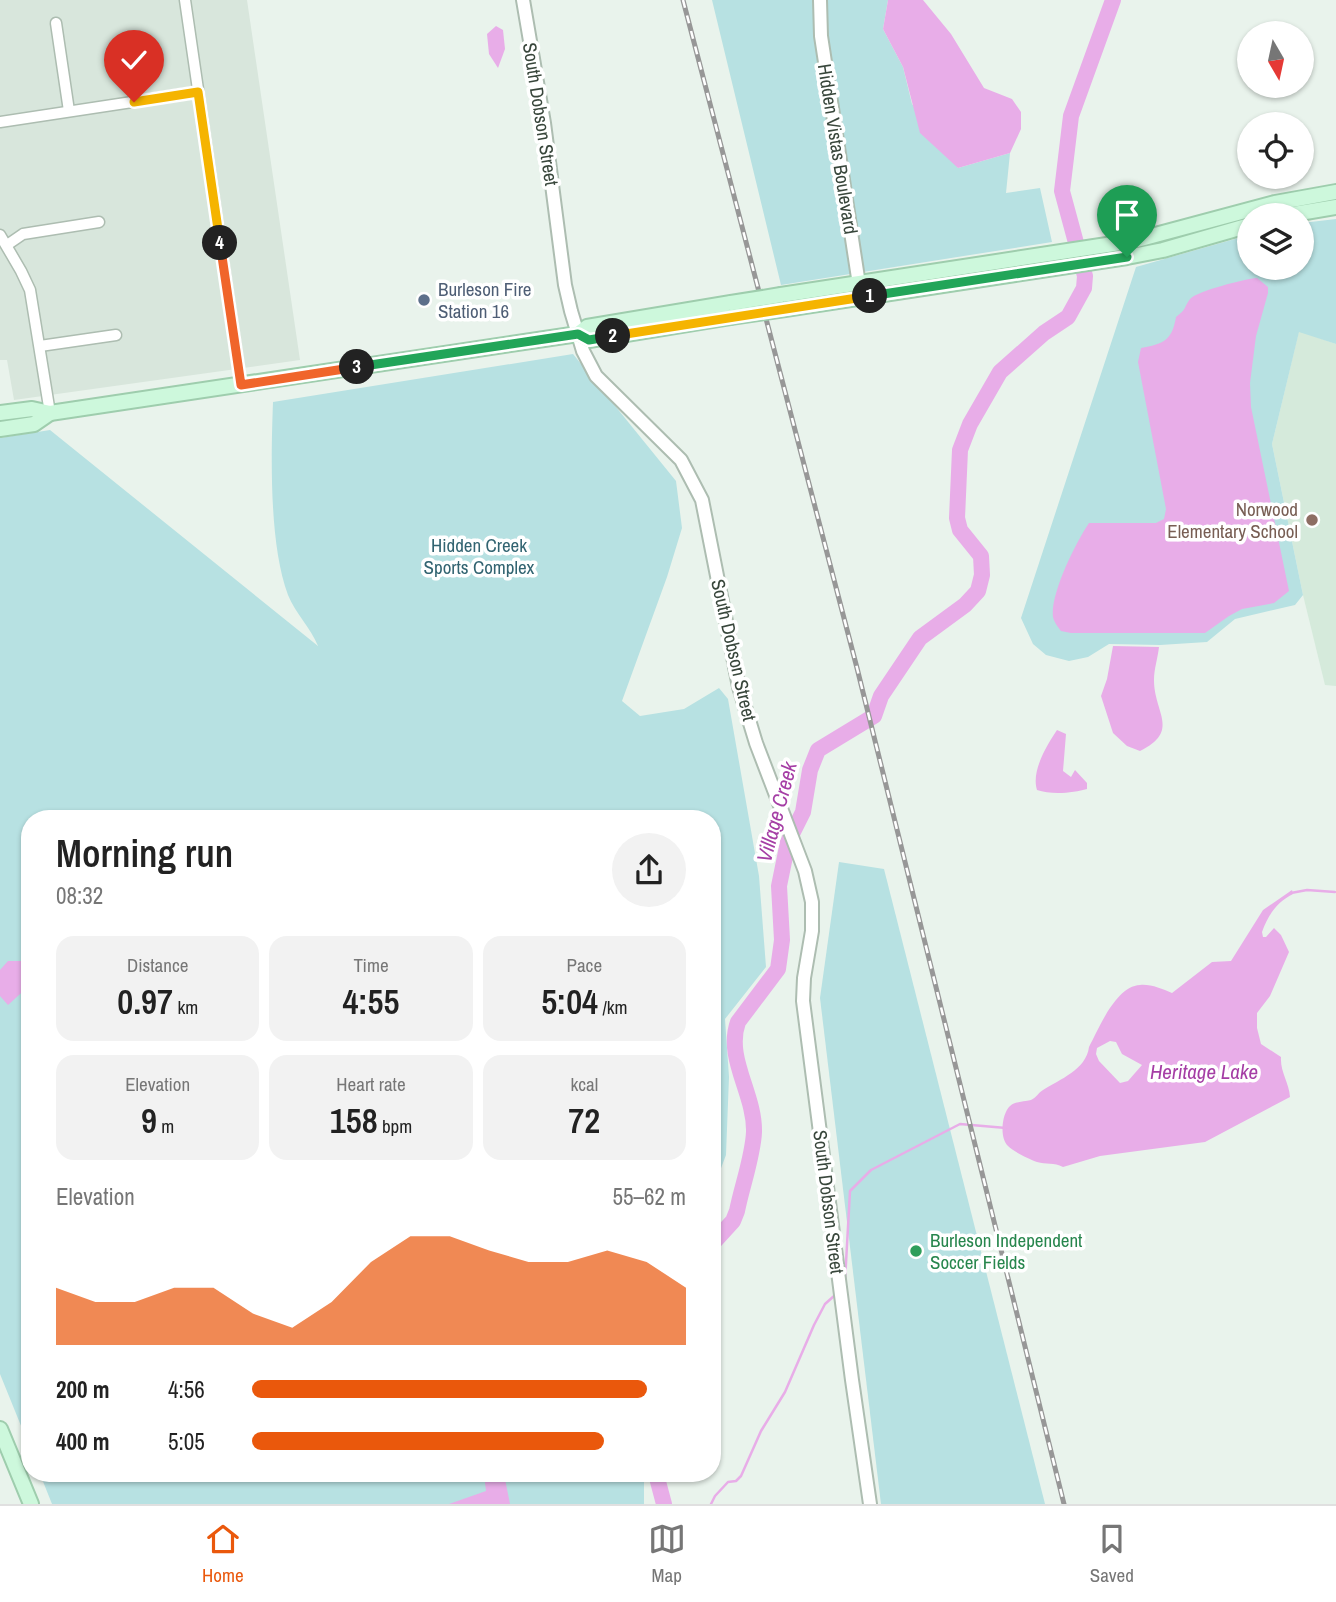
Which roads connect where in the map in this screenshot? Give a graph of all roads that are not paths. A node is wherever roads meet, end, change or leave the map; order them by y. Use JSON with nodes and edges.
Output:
{"nodes":[{"id":1,"x":185,"y":0,"type":"edge"},
{"id":2,"x":523,"y":0,"type":"edge"},
{"id":3,"x":820,"y":0,"type":"edge"},
{"id":4,"x":56,"y":23,"type":"dead end"},
{"id":5,"x":198,"y":92,"type":"junction"},
{"id":6,"x":69,"y":111,"type":"junction"},
{"id":7,"x":0,"y":122,"type":"edge"},
{"id":8,"x":1336,"y":192,"type":"edge"},
{"id":9,"x":1336,"y":207,"type":"edge"},
{"id":10,"x":1314,"y":211,"type":"edge"},
{"id":11,"x":99,"y":222,"type":"dead end"},
{"id":12,"x":1237,"y":229,"type":"edge"},
{"id":13,"x":0,"y":236,"type":"edge"},
{"id":14,"x":6,"y":245,"type":"junction"},
{"id":15,"x":859,"y":282,"type":"junction"},
{"id":16,"x":861,"y":298,"type":"junction"},
{"id":17,"x":783,"y":302,"type":"junction"},
{"id":18,"x":578,"y":334,"type":"junction"},
{"id":19,"x":116,"y":335,"type":"dead end"},
{"id":20,"x":40,"y":346,"type":"junction"},
{"id":21,"x":241,"y":385,"type":"junction"},
{"id":22,"x":50,"y":413,"type":"junction"},
{"id":23,"x":0,"y":414,"type":"edge"},
{"id":24,"x":0,"y":429,"type":"edge"},
{"id":25,"x":0,"y":1429,"type":"edge"},
{"id":26,"x":21,"y":1480,"type":"edge"},
{"id":27,"x":22,"y":1482,"type":"edge"},
{"id":28,"x":31,"y":1504,"type":"edge"},
{"id":29,"x":870,"y":1504,"type":"edge"}],
"edges":[{"from":1,"to":5,"type":"street"},
{"from":2,"to":18,"type":"street","name":"South Dobson Street"},
{"from":3,"to":15,"type":"street","name":"Hidden Vistas Boulevard"},
{"from":4,"to":6,"type":"street"},
{"from":5,"to":6,"type":"street"},
{"from":5,"to":21,"type":"street"},
{"from":6,"to":7,"type":"street"},
{"from":8,"to":15,"type":"main road"},
{"from":9,"to":10,"type":"main road"},
{"from":11,"to":14,"type":"street"},
{"from":12,"to":16,"type":"main road"},
{"from":13,"to":14,"type":"street"},
{"from":14,"to":20,"type":"street"},
{"from":15,"to":16,"type":"street","name":"Hidden Vistas Boulevard"},
{"from":15,"to":17,"type":"main road"},
{"from":16,"to":17,"type":"main road"},
{"from":17,"to":18,"type":"main road","bridge":true},
{"from":18,"to":21,"type":"main road"},
{"from":18,"to":29,"type":"street","name":"South Dobson Street"},
{"from":19,"to":20,"type":"street"},
{"from":20,"to":22,"type":"street"},
{"from":21,"to":22,"type":"main road"},
{"from":22,"to":23,"type":"main road"},
{"from":22,"to":24,"type":"main road"},
{"from":25,"to":26,"type":"main road"},
{"from":27,"to":28,"type":"main road"}]}
